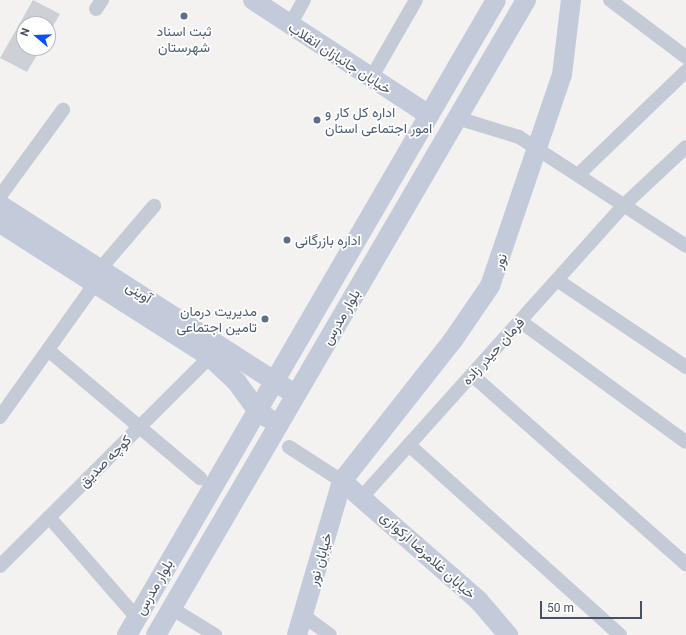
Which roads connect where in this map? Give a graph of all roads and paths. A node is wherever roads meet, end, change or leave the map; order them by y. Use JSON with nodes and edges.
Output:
{"nodes":[{"id":1,"x":253,"y":0,"type":"edge"},
{"id":2,"x":304,"y":0,"type":"edge"},
{"id":3,"x":416,"y":0,"type":"edge"},
{"id":4,"x":571,"y":0,"type":"edge"},
{"id":5,"x":610,"y":0,"type":"edge"},
{"id":6,"x":495,"y":1,"type":"edge"},
{"id":7,"x":521,"y":8,"type":"edge"},
{"id":8,"x":290,"y":26,"type":"junction"},
{"id":9,"x":686,"y":57,"type":"edge"},
{"id":10,"x":686,"y":71,"type":"edge"},
{"id":11,"x":370,"y":80,"type":"junction"},
{"id":12,"x":63,"y":110,"type":"dead end"},
{"id":13,"x":429,"y":115,"type":"junction"},
{"id":14,"x":457,"y":118,"type":"junction"},
{"id":15,"x":686,"y":147,"type":"edge"},
{"id":16,"x":539,"y":150,"type":"junction"},
{"id":17,"x":578,"y":174,"type":"junction"},
{"id":18,"x":0,"y":196,"type":"edge"},
{"id":19,"x":0,"y":205,"type":"edge"},
{"id":20,"x":624,"y":205,"type":"junction"},
{"id":21,"x":154,"y":206,"type":"dead end"},
{"id":22,"x":0,"y":222,"type":"edge"},
{"id":23,"x":685,"y":241,"type":"edge"},
{"id":24,"x":99,"y":275,"type":"junction"},
{"id":25,"x":558,"y":280,"type":"junction"},
{"id":26,"x":520,"y":321,"type":"junction"},
{"id":27,"x":48,"y":350,"type":"junction"},
{"id":28,"x":210,"y":357,"type":"junction"},
{"id":29,"x":686,"y":367,"type":"edge"},
{"id":30,"x":472,"y":375,"type":"junction"},
{"id":31,"x":276,"y":383,"type":"junction"},
{"id":32,"x":296,"y":395,"type":"junction"},
{"id":33,"x":259,"y":412,"type":"junction"},
{"id":34,"x":0,"y":417,"type":"edge"},
{"id":35,"x":278,"y":425,"type":"junction"},
{"id":36,"x":139,"y":427,"type":"junction"},
{"id":37,"x":686,"y":442,"type":"edge"},
{"id":38,"x":409,"y":445,"type":"junction"},
{"id":39,"x":289,"y":447,"type":"dead end"},
{"id":40,"x":200,"y":478,"type":"dead end"},
{"id":41,"x":342,"y":481,"type":"junction"},
{"id":42,"x":362,"y":497,"type":"junction"},
{"id":43,"x":49,"y":517,"type":"junction"},
{"id":44,"x":686,"y":564,"type":"edge"},
{"id":45,"x":0,"y":566,"type":"edge"},
{"id":46,"x":171,"y":608,"type":"junction"},
{"id":47,"x":304,"y":616,"type":"junction"},
{"id":48,"x":136,"y":618,"type":"junction"},
{"id":49,"x":127,"y":635,"type":"edge"},
{"id":50,"x":156,"y":635,"type":"edge"},
{"id":51,"x":215,"y":635,"type":"edge"},
{"id":52,"x":297,"y":635,"type":"edge"},
{"id":53,"x":330,"y":635,"type":"edge"},
{"id":54,"x":507,"y":635,"type":"edge"},
{"id":55,"x":620,"y":635,"type":"edge"}],
"edges":[{"from":1,"to":8,"type":"street","name":"خیابان جانبازان انقلاب"},
{"from":2,"to":8,"type":"street"},
{"from":3,"to":11,"type":"street"},
{"from":4,"to":16,"type":"street","name":"نور"},
{"from":5,"to":9,"type":"street"},
{"from":6,"to":7,"type":"street"},
{"from":6,"to":13,"type":"street","name":"بلوار مدرس"},
{"from":7,"to":14,"type":"street","name":"بلوار مدرس"},
{"from":8,"to":11,"type":"street","name":"خیابان جانبازان انقلاب"},
{"from":10,"to":17,"type":"street"},
{"from":11,"to":13,"type":"street","name":"خیابان جانبازان انقلاب"},
{"from":12,"to":18,"type":"street"},
{"from":13,"to":31,"type":"street","name":"بلوار مدرس"},
{"from":14,"to":16,"type":"street"},
{"from":14,"to":32,"type":"street","name":"بلوار مدرس"},
{"from":15,"to":20,"type":"street","name":"فرمان حیدر زاده"},
{"from":16,"to":17,"type":"street"},
{"from":16,"to":41,"type":"street","name":"نور"},
{"from":17,"to":20,"type":"street"},
{"from":19,"to":24,"type":"street","name":"آوینی"},
{"from":20,"to":23,"type":"street"},
{"from":20,"to":25,"type":"street","name":"فرمان حیدر زاده"},
{"from":21,"to":24,"type":"street"},
{"from":22,"to":24,"type":"street","name":"آوینی"},
{"from":24,"to":27,"type":"street"},
{"from":24,"to":28,"type":"street","name":"آوینی"},
{"from":24,"to":31,"type":"street","name":"آوینی"},
{"from":25,"to":26,"type":"street","name":"فرمان حیدر زاده"},
{"from":25,"to":29,"type":"street"},
{"from":26,"to":30,"type":"street","name":"فرمان حیدر زاده"},
{"from":26,"to":37,"type":"street"},
{"from":27,"to":34,"type":"street"},
{"from":27,"to":36,"type":"street"},
{"from":28,"to":33,"type":"street","name":"آوینی"},
{"from":28,"to":36,"type":"street","name":"کوچه صدیق"},
{"from":30,"to":38,"type":"street","name":"فرمان حیدر زاده"},
{"from":30,"to":44,"type":"street"},
{"from":31,"to":32,"type":"street","name":"آوینی"},
{"from":31,"to":33,"type":"street","name":"بلوار مدرس"},
{"from":32,"to":35,"type":"street","name":"بلوار مدرس"},
{"from":33,"to":35,"type":"street","name":"آوینی"},
{"from":33,"to":48,"type":"street","name":"بلوار مدرس"},
{"from":35,"to":46,"type":"street","name":"بلوار مدرس"},
{"from":36,"to":40,"type":"street"},
{"from":36,"to":43,"type":"street","name":"کوچه صدیق"},
{"from":38,"to":42,"type":"street","name":"فرمان حیدر زاده"},
{"from":38,"to":55,"type":"street"},
{"from":39,"to":41,"type":"street"},
{"from":41,"to":42,"type":"street","name":"خیابان غلامرضا ارکوازی"},
{"from":41,"to":47,"type":"street","name":"خیابان نور"},
{"from":42,"to":54,"type":"street","name":"خیابان غلامرضا ارکوازی"},
{"from":43,"to":45,"type":"street","name":"کوچه صدیق"},
{"from":43,"to":48,"type":"street"},
{"from":46,"to":50,"type":"street","name":"بلوار مدرس"},
{"from":46,"to":51,"type":"street"},
{"from":47,"to":52,"type":"street","name":"خیابان نور"},
{"from":47,"to":53,"type":"street"},
{"from":48,"to":49,"type":"street","name":"بلوار مدرس"}]}
